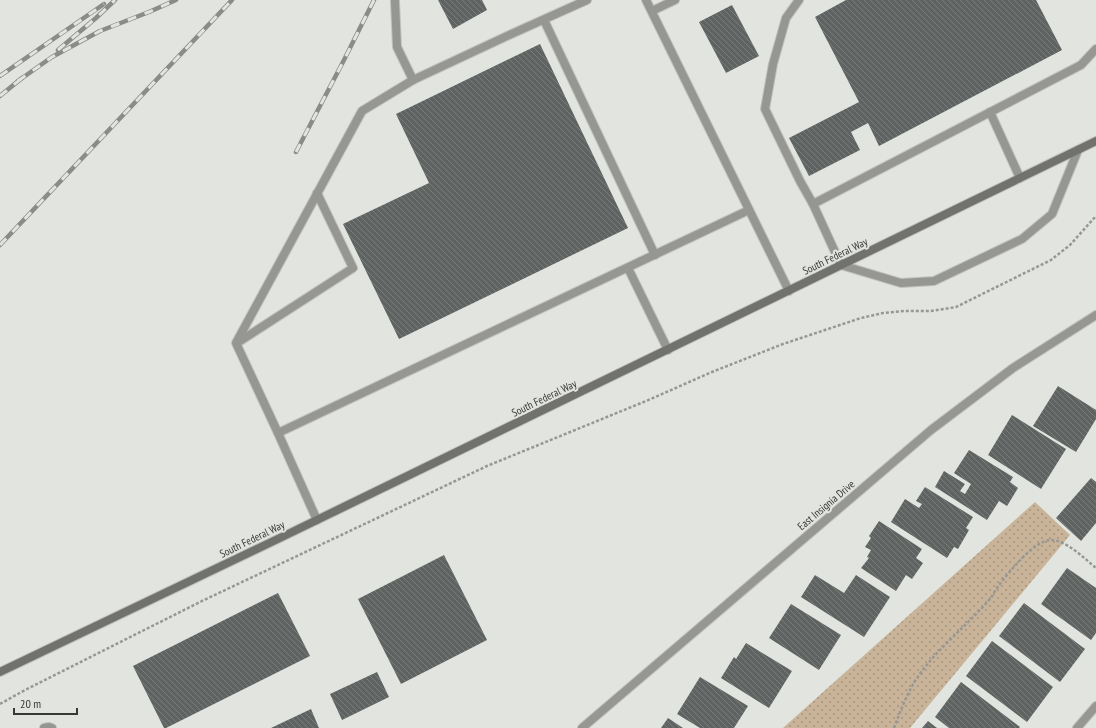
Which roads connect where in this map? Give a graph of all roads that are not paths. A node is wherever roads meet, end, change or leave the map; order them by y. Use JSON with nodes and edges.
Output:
{"nodes":[{"id":1,"x":395,"y":0,"type":"edge"},
{"id":2,"x":587,"y":0,"type":"edge"},
{"id":3,"x":646,"y":0,"type":"edge"},
{"id":4,"x":675,"y":0,"type":"edge"},
{"id":5,"x":800,"y":0,"type":"edge"},
{"id":6,"x":652,"y":11,"type":"junction"},
{"id":7,"x":544,"y":20,"type":"junction"},
{"id":8,"x":1096,"y":49,"type":"edge"},
{"id":9,"x":413,"y":80,"type":"junction"},
{"id":10,"x":990,"y":112,"type":"junction"},
{"id":11,"x":1096,"y":141,"type":"edge"},
{"id":12,"x":1078,"y":150,"type":"junction"},
{"id":13,"x":1020,"y":178,"type":"junction"},
{"id":14,"x":317,"y":193,"type":"junction"},
{"id":15,"x":813,"y":204,"type":"junction"},
{"id":16,"x":749,"y":210,"type":"junction"},
{"id":17,"x":655,"y":255,"type":"junction"},
{"id":18,"x":841,"y":265,"type":"junction"},
{"id":19,"x":628,"y":268,"type":"junction"},
{"id":20,"x":789,"y":291,"type":"junction"},
{"id":21,"x":1096,"y":315,"type":"edge"},
{"id":22,"x":236,"y":343,"type":"junction"},
{"id":23,"x":668,"y":350,"type":"junction"},
{"id":24,"x":278,"y":433,"type":"junction"},
{"id":25,"x":317,"y":520,"type":"junction"},
{"id":26,"x":0,"y":672,"type":"edge"},
{"id":27,"x":1096,"y":706,"type":"edge"},
{"id":28,"x":44,"y":728,"type":"edge"},
{"id":29,"x":52,"y":728,"type":"edge"},
{"id":30,"x":582,"y":728,"type":"edge"},
{"id":31,"x":1077,"y":728,"type":"edge"}],
"edges":[{"from":1,"to":9,"type":"street"},
{"from":2,"to":7,"type":"street"},
{"from":3,"to":6,"type":"street"},
{"from":4,"to":6,"type":"street"},
{"from":5,"to":15,"type":"street"},
{"from":6,"to":16,"type":"street"},
{"from":7,"to":9,"type":"street"},
{"from":7,"to":17,"type":"street"},
{"from":8,"to":10,"type":"street"},
{"from":9,"to":14,"type":"street"},
{"from":10,"to":13,"type":"street"},
{"from":10,"to":15,"type":"street"},
{"from":11,"to":12,"type":"main road","name":"South Federal Way"},
{"from":12,"to":13,"type":"main road","name":"South Federal Way"},
{"from":12,"to":18,"type":"street"},
{"from":13,"to":18,"type":"main road","name":"South Federal Way"},
{"from":14,"to":22,"type":"street"},
{"from":14,"to":22,"type":"street"},
{"from":15,"to":18,"type":"street"},
{"from":16,"to":17,"type":"street"},
{"from":16,"to":20,"type":"street"},
{"from":17,"to":19,"type":"street"},
{"from":18,"to":20,"type":"main road","name":"South Federal Way"},
{"from":19,"to":23,"type":"street"},
{"from":19,"to":24,"type":"street"},
{"from":20,"to":23,"type":"main road","name":"South Federal Way"},
{"from":21,"to":30,"type":"street","name":"East Insignia Drive"},
{"from":22,"to":24,"type":"street"},
{"from":23,"to":25,"type":"main road","name":"South Federal Way"},
{"from":24,"to":25,"type":"street"},
{"from":25,"to":26,"type":"main road","name":"South Federal Way"},
{"from":27,"to":31,"type":"street"},
{"from":28,"to":29,"type":"street"}]}
